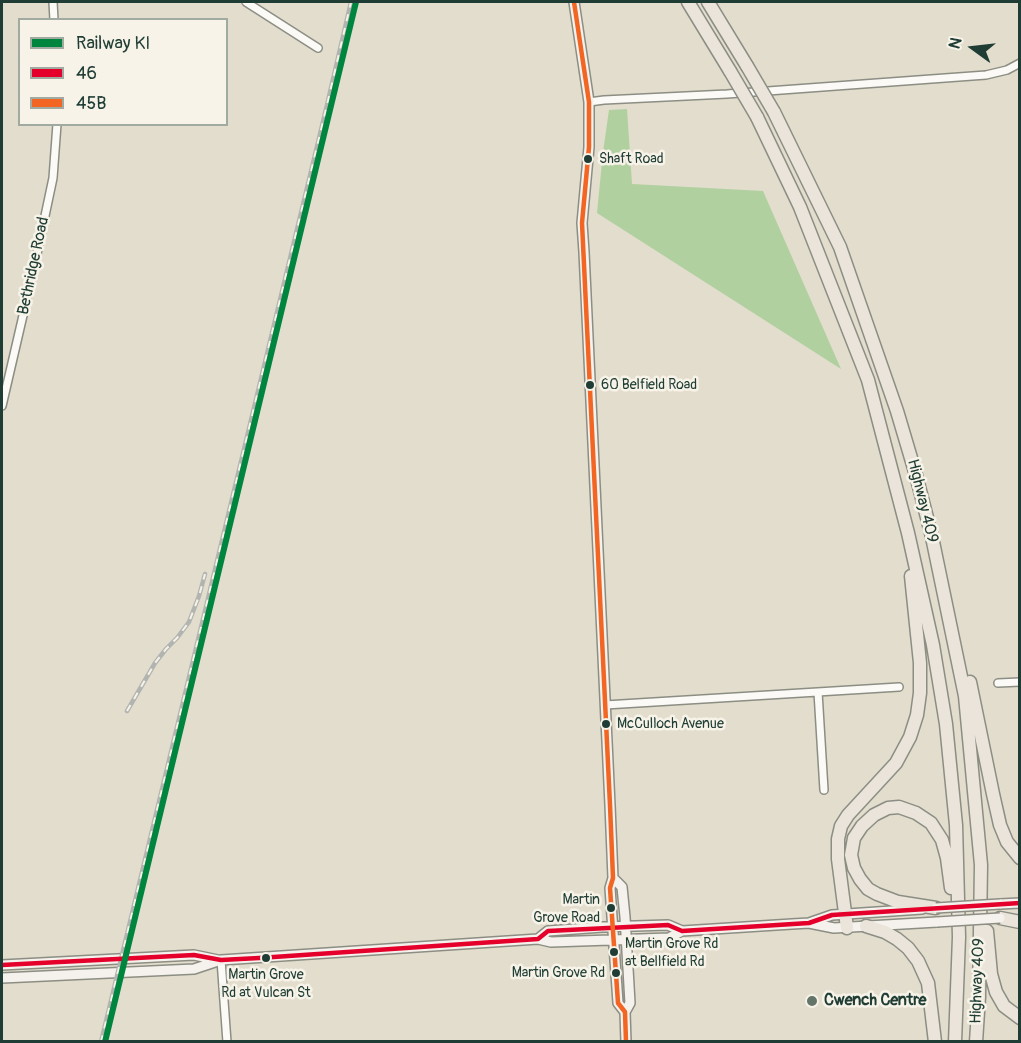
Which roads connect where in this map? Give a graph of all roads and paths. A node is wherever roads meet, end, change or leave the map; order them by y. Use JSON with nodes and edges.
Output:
{"nodes":[{"id":1,"x":53,"y":2,"type":"edge"},
{"id":2,"x":246,"y":2,"type":"edge"},
{"id":3,"x":574,"y":2,"type":"edge"},
{"id":4,"x":688,"y":2,"type":"edge"},
{"id":5,"x":708,"y":2,"type":"edge"},
{"id":6,"x":54,"y":18,"type":"edge"},
{"id":7,"x":318,"y":48,"type":"dead end"},
{"id":8,"x":1020,"y":63,"type":"edge"},
{"id":9,"x":589,"y":102,"type":"junction"},
{"id":10,"x":57,"y":126,"type":"edge"},
{"id":11,"x":2,"y":406,"type":"edge"},
{"id":12,"x":908,"y":533,"type":"junction"},
{"id":13,"x":932,"y":537,"type":"junction"},
{"id":14,"x":1020,"y":682,"type":"edge"},
{"id":15,"x":998,"y":683,"type":"dead end"},
{"id":16,"x":899,"y":687,"type":"dead end"},
{"id":17,"x":818,"y":692,"type":"junction"},
{"id":18,"x":605,"y":705,"type":"junction"},
{"id":19,"x":824,"y":790,"type":"dead end"},
{"id":20,"x":1020,"y":858,"type":"edge"},
{"id":21,"x":981,"y":865,"type":"junction"},
{"id":22,"x":613,"y":878,"type":"junction"},
{"id":23,"x":1020,"y":903,"type":"edge"},
{"id":24,"x":936,"y":908,"type":"junction"},
{"id":25,"x":846,"y":914,"type":"junction"},
{"id":26,"x":1020,"y":916,"type":"edge"},
{"id":27,"x":1000,"y":918,"type":"junction"},
{"id":28,"x":1020,"y":922,"type":"edge"},
{"id":29,"x":809,"y":923,"type":"junction"},
{"id":30,"x":626,"y":926,"type":"junction"},
{"id":31,"x":866,"y":926,"type":"junction"},
{"id":32,"x":613,"y":927,"type":"junction"},
{"id":33,"x":847,"y":928,"type":"junction"},
{"id":34,"x":682,"y":931,"type":"junction"},
{"id":35,"x":959,"y":937,"type":"junction"},
{"id":36,"x":538,"y":939,"type":"junction"},
{"id":37,"x":627,"y":939,"type":"junction"},
{"id":38,"x":614,"y":940,"type":"junction"},
{"id":39,"x":221,"y":960,"type":"junction"},
{"id":40,"x":2,"y":965,"type":"edge"},
{"id":41,"x":2,"y":978,"type":"edge"},
{"id":42,"x":624,"y":1012,"type":"junction"},
{"id":43,"x":1020,"y":1018,"type":"edge"},
{"id":44,"x":227,"y":1041,"type":"edge"},
{"id":45,"x":626,"y":1041,"type":"edge"},
{"id":46,"x":935,"y":1041,"type":"edge"},
{"id":47,"x":955,"y":1041,"type":"edge"},
{"id":48,"x":976,"y":1041,"type":"edge"}],
"edges":[{"from":1,"to":6,"type":"street"},
{"from":2,"to":7,"type":"street"},
{"from":3,"to":9,"type":"main road"},
{"from":4,"to":12,"type":"highway","name":"Highway 409","bridge":true},
{"from":5,"to":13,"type":"highway","name":"Highway 409","bridge":true},
{"from":8,"to":9,"type":"street"},
{"from":9,"to":18,"type":"main road"},
{"from":10,"to":11,"type":"street","name":"Bethridge Road"},
{"from":12,"to":25,"type":"highway"},
{"from":12,"to":35,"type":"highway","name":"Highway 409"},
{"from":13,"to":20,"type":"highway"},
{"from":13,"to":21,"type":"highway","name":"Highway 409"},
{"from":14,"to":15,"type":"street"},
{"from":16,"to":17,"type":"street"},
{"from":17,"to":18,"type":"street"},
{"from":17,"to":19,"type":"street"},
{"from":18,"to":22,"type":"main road"},
{"from":21,"to":43,"type":"highway"},
{"from":21,"to":48,"type":"highway","name":"Highway 409"},
{"from":22,"to":30,"type":"main road"},
{"from":22,"to":32,"type":"main road"},
{"from":23,"to":24,"type":"main road","bridge":true},
{"from":24,"to":25,"type":"main road"},
{"from":24,"to":35,"type":"highway"},
{"from":25,"to":29,"type":"main road"},
{"from":25,"to":33,"type":"highway"},
{"from":26,"to":27,"type":"main road"},
{"from":27,"to":28,"type":"highway"},
{"from":27,"to":31,"type":"main road","bridge":true},
{"from":29,"to":33,"type":"main road"},
{"from":29,"to":34,"type":"main road"},
{"from":30,"to":32,"type":"main road"},
{"from":30,"to":34,"type":"main road"},
{"from":30,"to":37,"type":"main road"},
{"from":31,"to":33,"type":"main road"},
{"from":31,"to":46,"type":"highway"},
{"from":32,"to":36,"type":"main road"},
{"from":32,"to":38,"type":"main road"},
{"from":34,"to":37,"type":"main road"},
{"from":35,"to":47,"type":"highway","name":"Highway 409"},
{"from":36,"to":38,"type":"main road"},
{"from":36,"to":39,"type":"main road"},
{"from":37,"to":38,"type":"main road"},
{"from":37,"to":42,"type":"main road"},
{"from":38,"to":42,"type":"main road"},
{"from":39,"to":40,"type":"main road"},
{"from":39,"to":41,"type":"main road"},
{"from":39,"to":44,"type":"street"},
{"from":42,"to":45,"type":"main road"}]}
